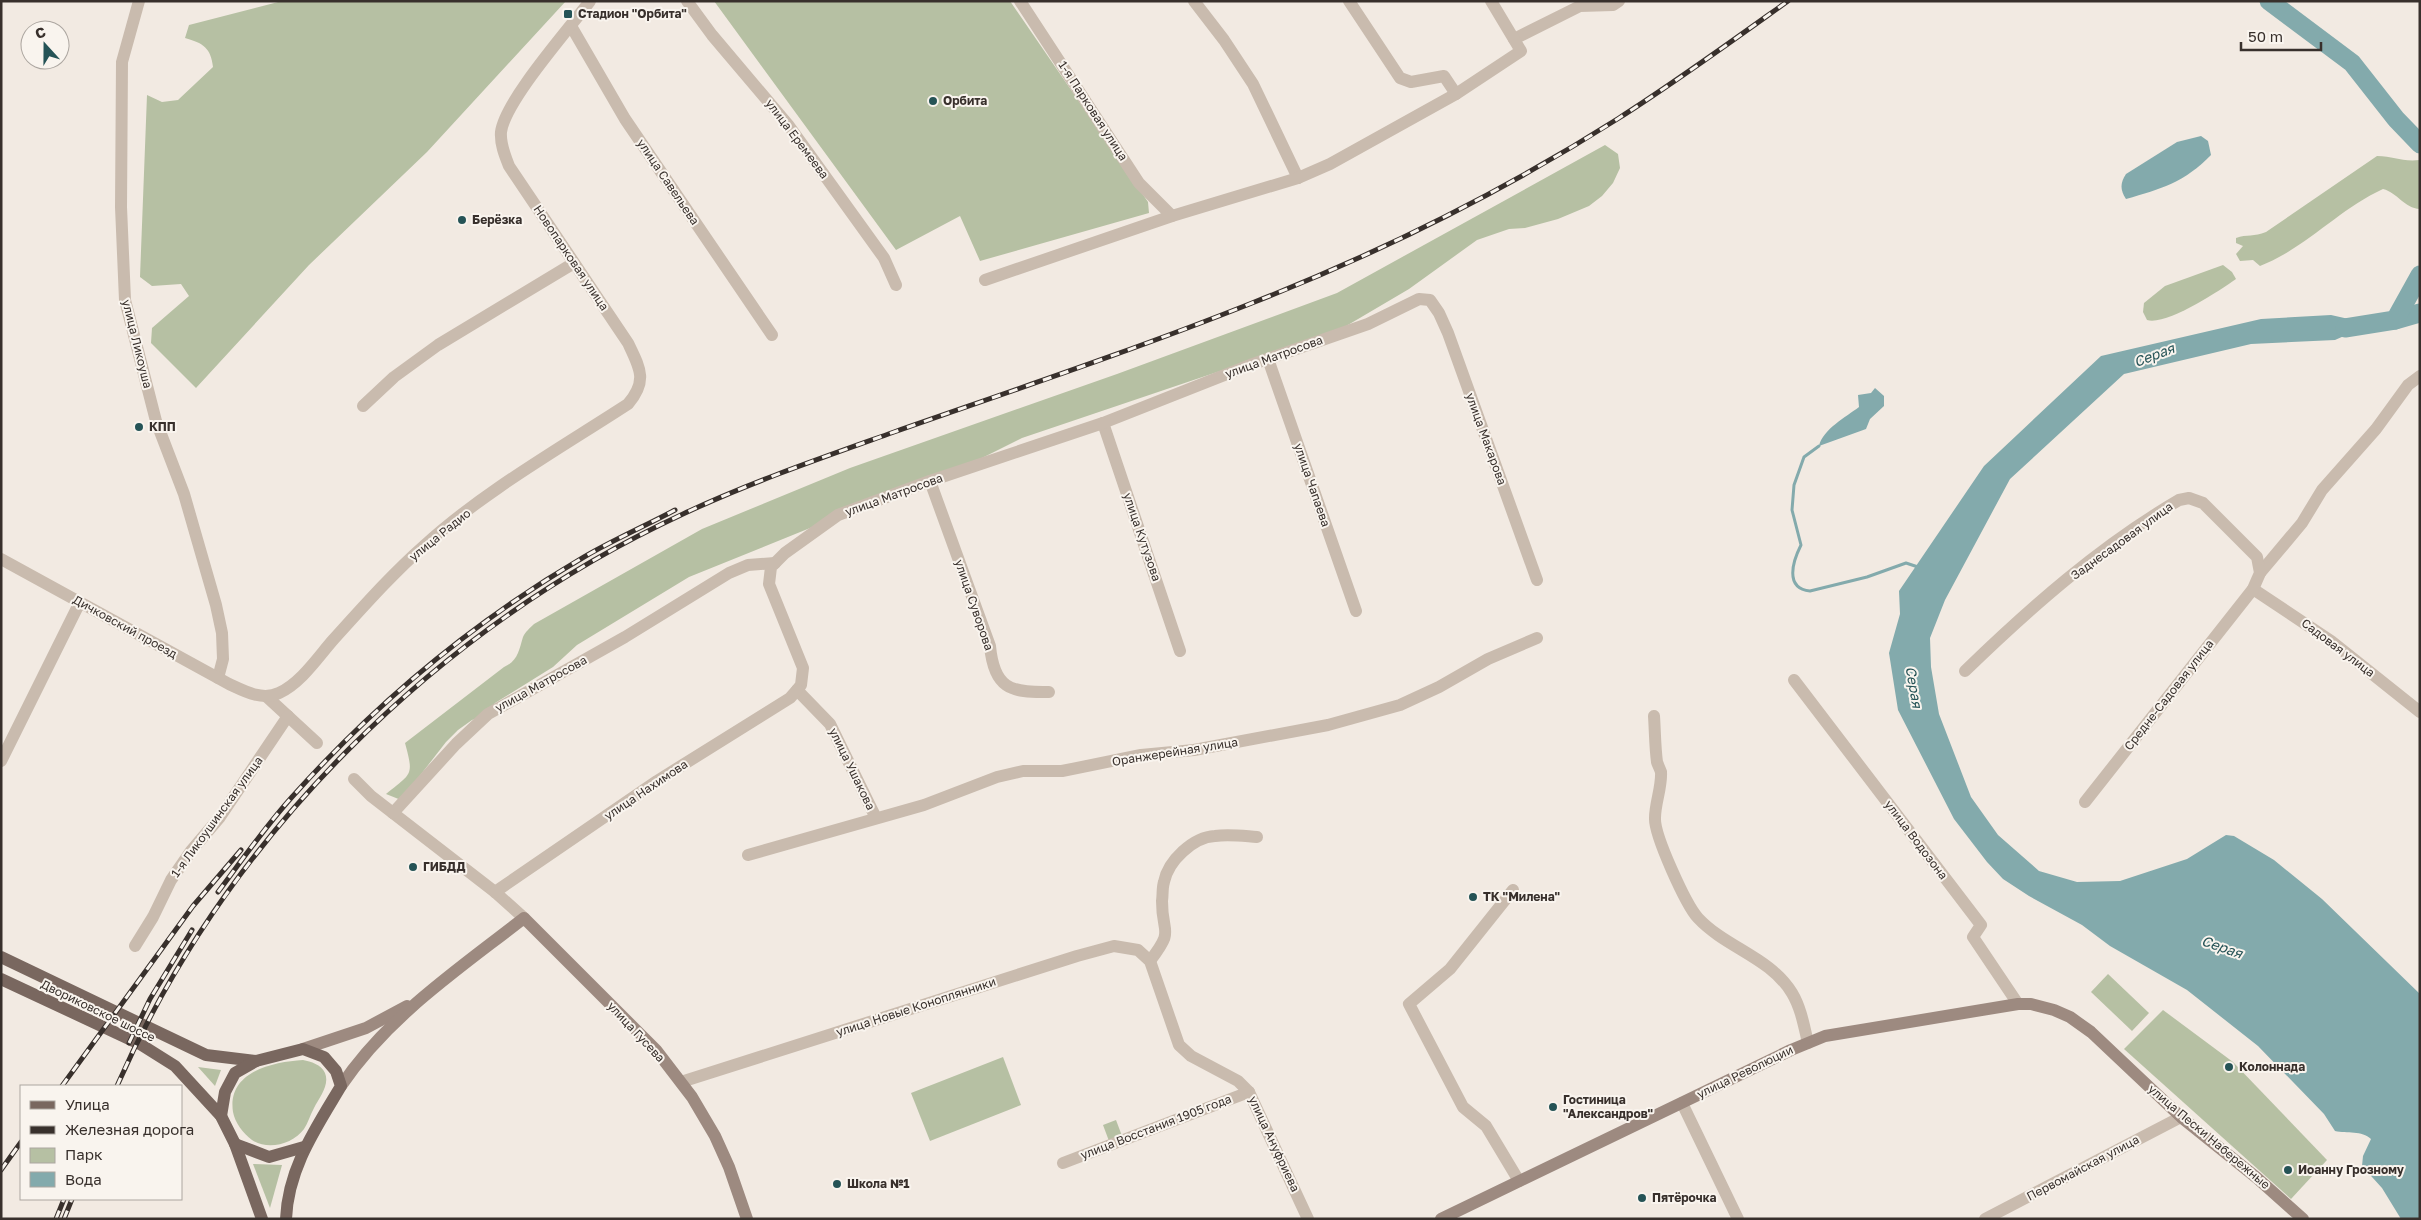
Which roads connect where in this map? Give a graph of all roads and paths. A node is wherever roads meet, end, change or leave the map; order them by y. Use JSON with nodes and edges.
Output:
{"nodes":[{"id":1,"x":140,"y":1,"type":"edge"},
{"id":2,"x":590,"y":1,"type":"edge"},
{"id":3,"x":687,"y":1,"type":"edge"},
{"id":4,"x":1020,"y":1,"type":"edge"},
{"id":5,"x":1194,"y":1,"type":"edge"},
{"id":6,"x":1349,"y":1,"type":"edge"},
{"id":7,"x":1491,"y":1,"type":"edge"},
{"id":8,"x":1619,"y":1,"type":"edge"},
{"id":9,"x":1580,"y":4,"type":"edge"},
{"id":10,"x":571,"y":26,"type":"junction"},
{"id":11,"x":1514,"y":39,"type":"junction"},
{"id":12,"x":1456,"y":94,"type":"junction"},
{"id":13,"x":1298,"y":178,"type":"junction"},
{"id":14,"x":1172,"y":216,"type":"junction"},
{"id":15,"x":574,"y":263,"type":"junction"},
{"id":16,"x":985,"y":280,"type":"dead end"},
{"id":17,"x":896,"y":285,"type":"dead end"},
{"id":18,"x":1430,"y":300,"type":"joint"},
{"id":19,"x":772,"y":335,"type":"dead end"},
{"id":20,"x":1268,"y":359,"type":"junction"},
{"id":21,"x":2420,"y":376,"type":"edge"},
{"id":22,"x":641,"y":380,"type":"joint"},
{"id":23,"x":363,"y":406,"type":"dead end"},
{"id":24,"x":1103,"y":423,"type":"junction"},
{"id":25,"x":930,"y":481,"type":"junction"},
{"id":26,"x":1,"y":559,"type":"edge"},
{"id":27,"x":775,"y":563,"type":"junction"},
{"id":28,"x":2260,"y":572,"type":"junction"},
{"id":29,"x":1537,"y":580,"type":"dead end"},
{"id":30,"x":2253,"y":589,"type":"junction"},
{"id":31,"x":80,"y":602,"type":"junction"},
{"id":32,"x":1356,"y":611,"type":"dead end"},
{"id":33,"x":1537,"y":638,"type":"dead end"},
{"id":34,"x":1180,"y":651,"type":"dead end"},
{"id":35,"x":1965,"y":671,"type":"dead end"},
{"id":36,"x":218,"y":678,"type":"junction"},
{"id":37,"x":1794,"y":680,"type":"dead end"},
{"id":38,"x":797,"y":690,"type":"junction"},
{"id":39,"x":1049,"y":692,"type":"dead end"},
{"id":40,"x":266,"y":696,"type":"junction"},
{"id":41,"x":2420,"y":712,"type":"edge"},
{"id":42,"x":288,"y":716,"type":"junction"},
{"id":43,"x":1654,"y":716,"type":"dead end"},
{"id":44,"x":317,"y":743,"type":"dead end"},
{"id":45,"x":1,"y":761,"type":"edge"},
{"id":46,"x":354,"y":779,"type":"dead end"},
{"id":47,"x":2086,"y":802,"type":"dead end"},
{"id":48,"x":394,"y":813,"type":"junction"},
{"id":49,"x":876,"y":818,"type":"junction"},
{"id":50,"x":1257,"y":837,"type":"dead end"},
{"id":51,"x":748,"y":855,"type":"dead end"},
{"id":52,"x":1513,"y":890,"type":"dead end"},
{"id":53,"x":495,"y":892,"type":"junction"},
{"id":54,"x":524,"y":918,"type":"junction"},
{"id":55,"x":135,"y":946,"type":"dead end"},
{"id":56,"x":1,"y":958,"type":"edge"},
{"id":57,"x":1150,"y":961,"type":"junction"},
{"id":58,"x":1,"y":979,"type":"edge"},
{"id":59,"x":424,"y":996,"type":"junction"},
{"id":60,"x":2018,"y":1004,"type":"junction"},
{"id":61,"x":2070,"y":1017,"type":"joint"},
{"id":62,"x":1808,"y":1043,"type":"junction"},
{"id":63,"x":303,"y":1049,"type":"junction"},
{"id":64,"x":256,"y":1061,"type":"junction"},
{"id":65,"x":681,"y":1082,"type":"junction"},
{"id":66,"x":342,"y":1086,"type":"junction"},
{"id":67,"x":1249,"y":1092,"type":"junction"},
{"id":68,"x":1682,"y":1103,"type":"junction"},
{"id":69,"x":221,"y":1116,"type":"junction"},
{"id":70,"x":2181,"y":1117,"type":"junction"},
{"id":71,"x":235,"y":1144,"type":"junction"},
{"id":72,"x":304,"y":1147,"type":"junction"},
{"id":73,"x":1063,"y":1163,"type":"dead end"},
{"id":74,"x":1519,"y":1181,"type":"junction"},
{"id":75,"x":262,"y":1219,"type":"edge"},
{"id":76,"x":286,"y":1219,"type":"edge"},
{"id":77,"x":747,"y":1219,"type":"edge"},
{"id":78,"x":1308,"y":1219,"type":"edge"},
{"id":79,"x":1441,"y":1219,"type":"edge"},
{"id":80,"x":1738,"y":1219,"type":"edge"},
{"id":81,"x":1985,"y":1219,"type":"edge"},
{"id":82,"x":2303,"y":1219,"type":"edge"}],
"edges":[{"from":1,"to":36,"type":"street","name":"улица Ликоуша"},
{"from":2,"to":10,"type":"street"},
{"from":3,"to":17,"type":"street","name":"улица Еремеева"},
{"from":4,"to":14,"type":"street","name":"1-я Парковая улица"},
{"from":5,"to":13,"type":"street"},
{"from":6,"to":12,"type":"street"},
{"from":7,"to":11,"type":"street"},
{"from":8,"to":9,"type":"street"},
{"from":9,"to":11,"type":"street"},
{"from":10,"to":15,"type":"street","name":"Новопарковая улица"},
{"from":10,"to":19,"type":"street","name":"улица Савельева"},
{"from":11,"to":12,"type":"street"},
{"from":12,"to":13,"type":"street"},
{"from":13,"to":14,"type":"street"},
{"from":14,"to":16,"type":"street"},
{"from":15,"to":22,"type":"street","name":"Новопарковая улица"},
{"from":15,"to":23,"type":"street"},
{"from":18,"to":20,"type":"street","name":"улица Матросова"},
{"from":18,"to":29,"type":"street","name":"улица Макарова"},
{"from":20,"to":24,"type":"street","name":"улица Матросова"},
{"from":20,"to":32,"type":"street","name":"улица Чапаева"},
{"from":21,"to":28,"type":"street"},
{"from":22,"to":40,"type":"street","name":"улица Радио"},
{"from":24,"to":25,"type":"street","name":"улица Матросова"},
{"from":24,"to":34,"type":"street","name":"улица Кутузова"},
{"from":25,"to":27,"type":"street","name":"улица Матросова"},
{"from":25,"to":39,"type":"street","name":"улица Суворова"},
{"from":26,"to":31,"type":"street","name":"Дичковский проезд"},
{"from":27,"to":38,"type":"street"},
{"from":27,"to":48,"type":"street","name":"улица Матросова"},
{"from":28,"to":30,"type":"street"},
{"from":28,"to":35,"type":"street","name":"Заднесадовая улица"},
{"from":30,"to":41,"type":"street","name":"Садовая улица"},
{"from":30,"to":47,"type":"street","name":"Средне-Садовая улица"},
{"from":31,"to":36,"type":"street","name":"Дичковский проезд"},
{"from":31,"to":45,"type":"street"},
{"from":33,"to":49,"type":"street","name":"Оранжерейная улица"},
{"from":36,"to":40,"type":"street","name":"Дичковский проезд"},
{"from":37,"to":60,"type":"street","name":"улица Водозона"},
{"from":38,"to":49,"type":"street","name":"улица Ушакова"},
{"from":38,"to":53,"type":"street","name":"улица Нахимова"},
{"from":40,"to":42,"type":"street"},
{"from":42,"to":44,"type":"street"},
{"from":42,"to":55,"type":"street","name":"1-я Ликоушинская улица"},
{"from":43,"to":62,"type":"street"},
{"from":46,"to":48,"type":"street"},
{"from":48,"to":53,"type":"street"},
{"from":49,"to":51,"type":"street","name":"Оранжерейная улица"},
{"from":50,"to":57,"type":"street"},
{"from":52,"to":74,"type":"street"},
{"from":53,"to":54,"type":"street"},
{"from":54,"to":59,"type":"main road"},
{"from":54,"to":65,"type":"main road","name":"улица Гусева"},
{"from":56,"to":64,"type":"main road"},
{"from":57,"to":65,"type":"street","name":"улица Новые Коноплянники"},
{"from":57,"to":67,"type":"street","name":"улица Ануфриева"},
{"from":58,"to":69,"type":"main road","name":"Двориковское шоссе"},
{"from":59,"to":63,"type":"main road"},
{"from":59,"to":66,"type":"main road"},
{"from":60,"to":61,"type":"main road","name":"улица Революции"},
{"from":60,"to":62,"type":"main road","name":"улица Революции"},
{"from":61,"to":70,"type":"main road","name":"улица Пески Набережные"},
{"from":62,"to":68,"type":"main road","name":"улица Революции"},
{"from":63,"to":64,"type":"main road"},
{"from":63,"to":66,"type":"main road"},
{"from":64,"to":69,"type":"main road"},
{"from":65,"to":77,"type":"main road","name":"улица Гусева"},
{"from":66,"to":72,"type":"main road"},
{"from":67,"to":73,"type":"street","name":"улица Восстания 1905 года"},
{"from":67,"to":78,"type":"street","name":"улица Ануфриева"},
{"from":68,"to":74,"type":"main road","name":"улица Революции"},
{"from":68,"to":80,"type":"street"},
{"from":69,"to":71,"type":"main road"},
{"from":70,"to":81,"type":"street","name":"Первомайская улица"},
{"from":70,"to":82,"type":"main road","name":"улица Пески Набережные"},
{"from":71,"to":72,"type":"main road"},
{"from":71,"to":75,"type":"main road"},
{"from":72,"to":76,"type":"main road"},
{"from":74,"to":79,"type":"main road","name":"улица Революции"}]}
